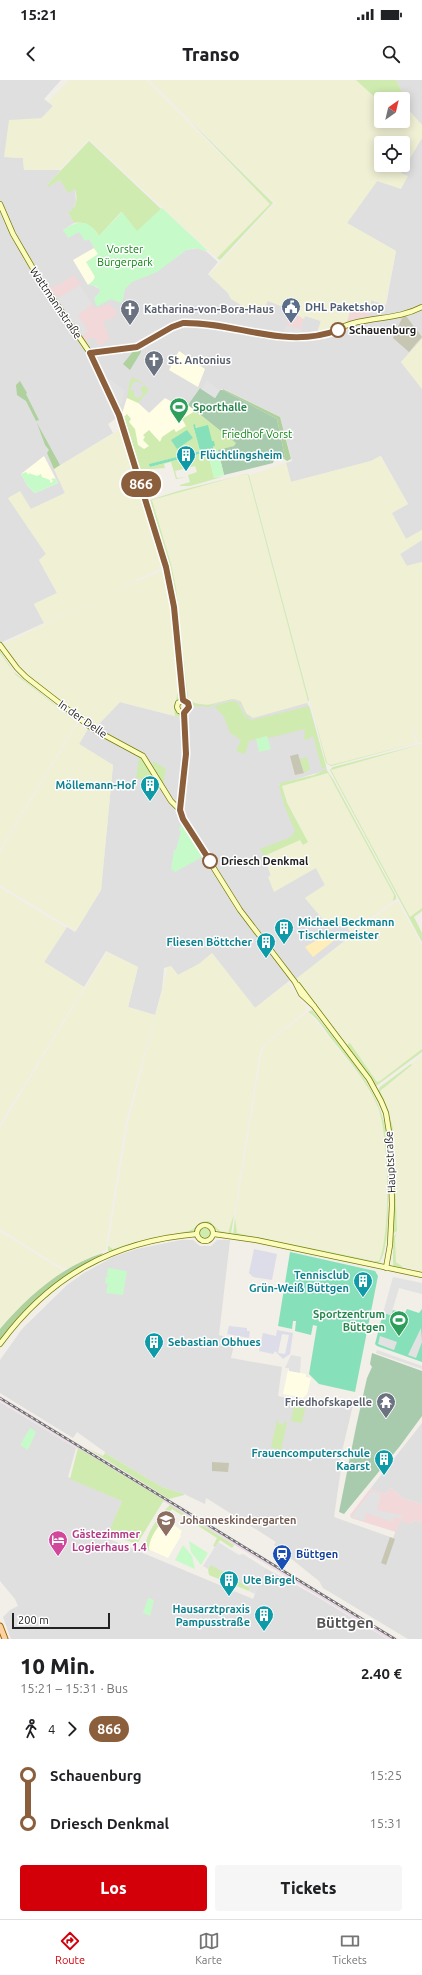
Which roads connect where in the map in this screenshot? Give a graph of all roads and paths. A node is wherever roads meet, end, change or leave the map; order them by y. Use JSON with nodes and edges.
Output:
{"nodes":[{"id":1,"x":0,"y":206,"type":"edge"},
{"id":2,"x":422,"y":307,"type":"edge"},
{"id":3,"x":90,"y":353,"type":"junction"},
{"id":4,"x":0,"y":645,"type":"edge"},
{"id":5,"x":183,"y":700,"type":"junction"},
{"id":6,"x":184,"y":713,"type":"junction"},
{"id":7,"x":180,"y":810,"type":"junction"},
{"id":8,"x":197,"y":1234,"type":"junction"},
{"id":9,"x":214,"y":1234,"type":"junction"},
{"id":10,"x":386,"y":1268,"type":"junction"},
{"id":11,"x":422,"y":1275,"type":"edge"},
{"id":12,"x":0,"y":1344,"type":"edge"},
{"id":13,"x":0,"y":1626,"type":"edge"},
{"id":14,"x":5,"y":1639,"type":"edge"}],
"edges":[{"from":1,"to":3,"type":"street","name":"Wattmannstraße"},
{"from":2,"to":3,"type":"street"},
{"from":3,"to":5,"type":"street","name":"Wattmannstraße"},
{"from":4,"to":7,"type":"street","name":"In der Delle"},
{"from":5,"to":6,"type":"street"},
{"from":5,"to":6,"type":"street"},
{"from":6,"to":7,"type":"street"},
{"from":7,"to":10,"type":"street","name":"Hauptstraße"},
{"from":8,"to":9,"type":"street"},
{"from":8,"to":9,"type":"street"},
{"from":8,"to":12,"type":"street"},
{"from":9,"to":10,"type":"street"},
{"from":10,"to":11,"type":"street"},
{"from":13,"to":14,"type":"main road"}]}
